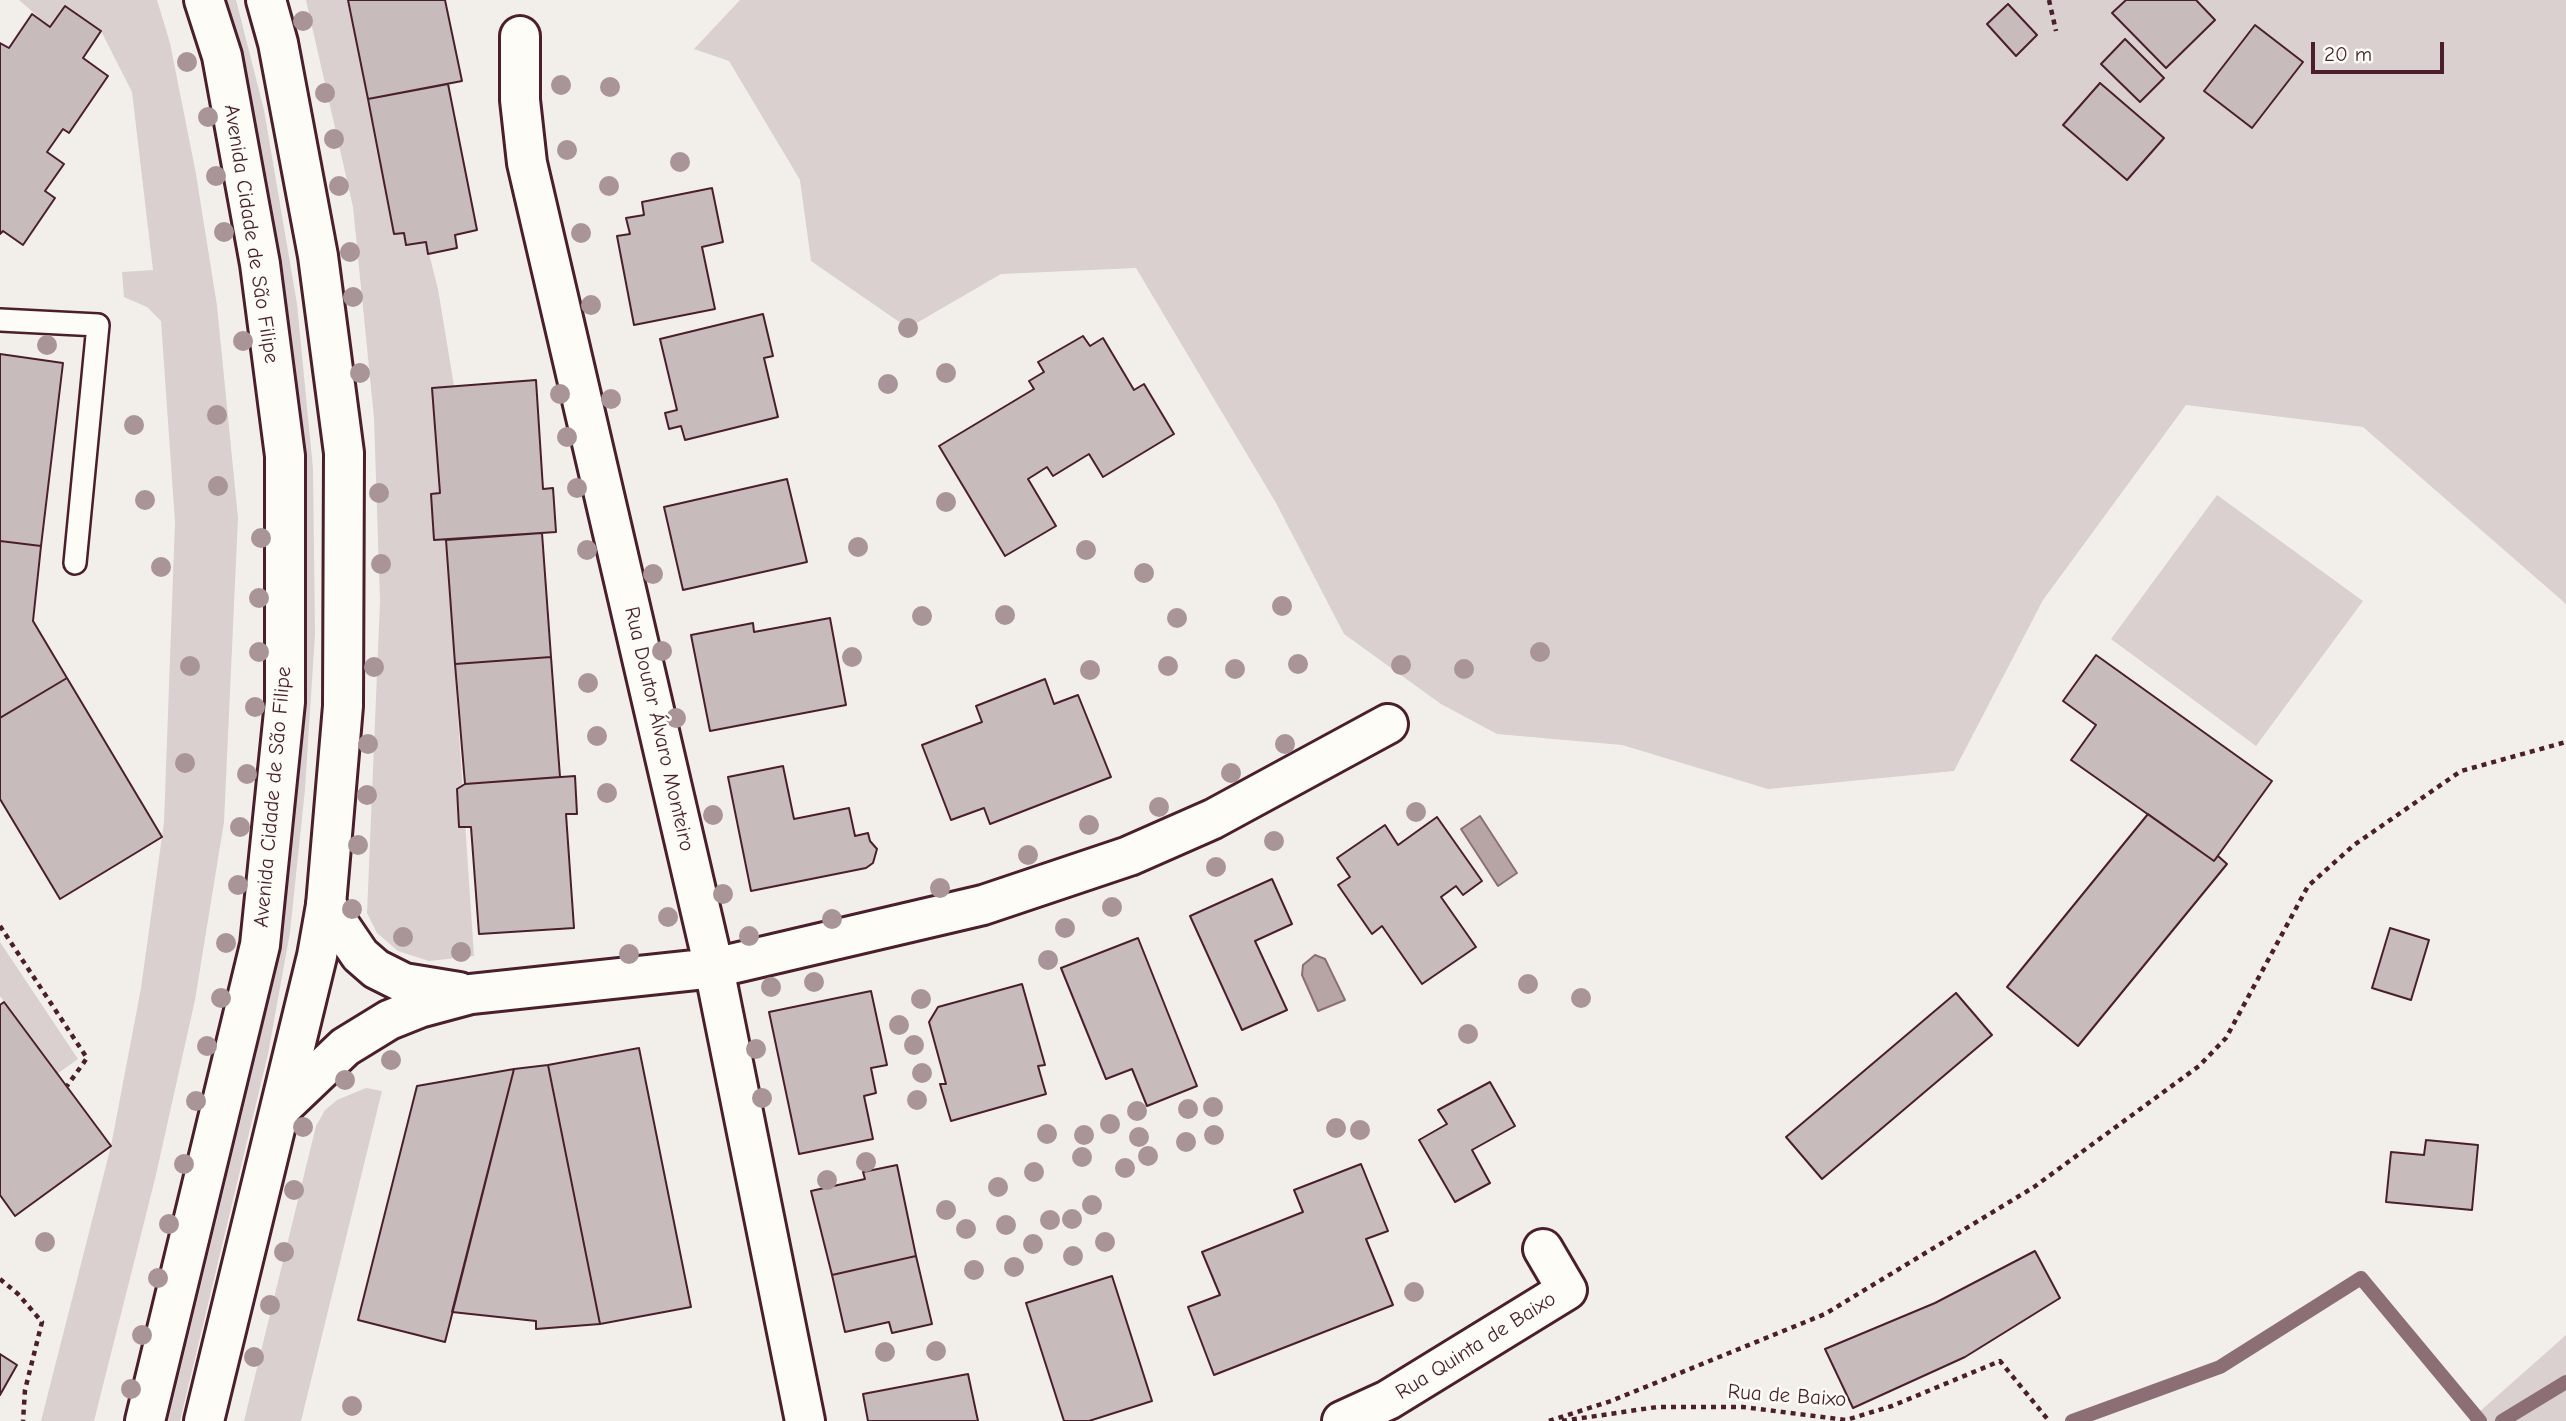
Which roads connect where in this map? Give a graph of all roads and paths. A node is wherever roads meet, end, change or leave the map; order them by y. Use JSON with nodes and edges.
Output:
{"nodes":[{"id":1,"x":204,"y":0,"type":"edge"},
{"id":2,"x":266,"y":0,"type":"edge"},
{"id":3,"x":2049,"y":0,"type":"edge"},
{"id":4,"x":2056,"y":31,"type":"dead end"},
{"id":5,"x":520,"y":36,"type":"dead end"},
{"id":6,"x":0,"y":320,"type":"edge"},
{"id":7,"x":75,"y":562,"type":"dead end"},
{"id":8,"x":1388,"y":724,"type":"dead end"},
{"id":9,"x":2566,"y":743,"type":"edge"},
{"id":10,"x":326,"y":905,"type":"junction"},
{"id":11,"x":0,"y":926,"type":"edge"},
{"id":12,"x":714,"y":968,"type":"junction"},
{"id":13,"x":471,"y":993,"type":"junction"},
{"id":14,"x":67,"y":1086,"type":"dead end"},
{"id":15,"x":281,"y":1108,"type":"junction"},
{"id":16,"x":1543,"y":1249,"type":"dead end"},
{"id":17,"x":0,"y":1279,"type":"edge"},
{"id":18,"x":23,"y":1421,"type":"edge"},
{"id":19,"x":145,"y":1421,"type":"edge"},
{"id":20,"x":204,"y":1421,"type":"edge"},
{"id":21,"x":805,"y":1421,"type":"edge"},
{"id":22,"x":1342,"y":1421,"type":"edge"},
{"id":23,"x":1549,"y":1421,"type":"edge"},
{"id":24,"x":1562,"y":1421,"type":"edge"},
{"id":25,"x":2049,"y":1421,"type":"edge"}],
"edges":[{"from":1,"to":19,"type":"street","name":"Avenida Cidade de São Filipe"},
{"from":2,"to":10,"type":"street"},
{"from":3,"to":4,"type":"path"},
{"from":5,"to":12,"type":"street","name":"Rua Doutor Álvaro Monteiro"},
{"from":6,"to":7,"type":"lane"},
{"from":8,"to":12,"type":"street"},
{"from":9,"to":23,"type":"path"},
{"from":10,"to":13,"type":"street"},
{"from":10,"to":15,"type":"street"},
{"from":11,"to":14,"type":"path"},
{"from":12,"to":13,"type":"street"},
{"from":12,"to":21,"type":"street","name":"Rua Doutor Álvaro Monteiro"},
{"from":13,"to":15,"type":"street"},
{"from":15,"to":20,"type":"street"},
{"from":16,"to":22,"type":"street","name":"Rua Quinta de Baixo"},
{"from":17,"to":18,"type":"path"},
{"from":24,"to":25,"type":"path","name":"Rua de Baixo"}]}
